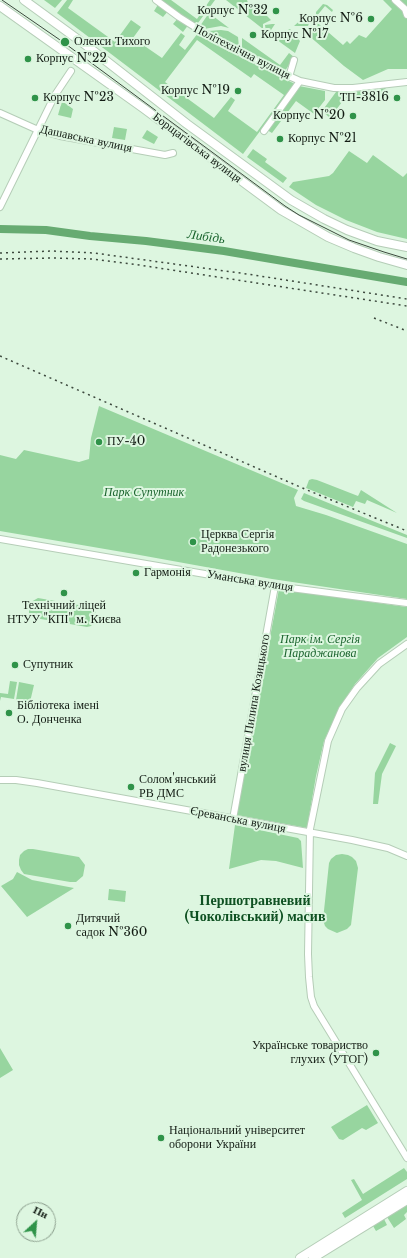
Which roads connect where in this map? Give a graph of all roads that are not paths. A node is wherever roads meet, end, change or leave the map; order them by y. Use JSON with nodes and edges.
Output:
{"nodes":[{"id":1,"x":24,"y":0,"type":"edge"},
{"id":2,"x":156,"y":0,"type":"edge"},
{"id":3,"x":395,"y":0,"type":"edge"},
{"id":4,"x":0,"y":6,"type":"edge"},
{"id":5,"x":407,"y":14,"type":"edge"},
{"id":6,"x":199,"y":21,"type":"dead end"},
{"id":7,"x":195,"y":28,"type":"junction"},
{"id":8,"x":294,"y":60,"type":"dead end"},
{"id":9,"x":71,"y":70,"type":"dead end"},
{"id":10,"x":289,"y":77,"type":"junction"},
{"id":11,"x":300,"y":81,"type":"junction"},
{"id":12,"x":407,"y":82,"type":"edge"},
{"id":13,"x":0,"y":113,"type":"edge"},
{"id":14,"x":38,"y":130,"type":"junction"},
{"id":15,"x":264,"y":131,"type":"dead end"},
{"id":16,"x":173,"y":153,"type":"dead end"},
{"id":17,"x":0,"y":207,"type":"edge"},
{"id":18,"x":407,"y":247,"type":"edge"},
{"id":19,"x":407,"y":265,"type":"edge"},
{"id":20,"x":0,"y":538,"type":"edge"},
{"id":21,"x":275,"y":586,"type":"junction"},
{"id":22,"x":407,"y":603,"type":"edge"},
{"id":23,"x":407,"y":644,"type":"edge"},
{"id":24,"x":0,"y":780,"type":"edge"},
{"id":25,"x":233,"y":819,"type":"junction"},
{"id":26,"x":310,"y":834,"type":"junction"},
{"id":27,"x":407,"y":856,"type":"edge"},
{"id":28,"x":407,"y":1158,"type":"edge"},
{"id":29,"x":407,"y":1191,"type":"edge"},
{"id":30,"x":407,"y":1200,"type":"edge"},
{"id":31,"x":300,"y":1258,"type":"edge"},
{"id":32,"x":313,"y":1258,"type":"edge"}],
"edges":[{"from":1,"to":18,"type":"main road","name":"Борщагівська вулиця"},
{"from":2,"to":7,"type":"street","name":"Політехнічна вулиця"},
{"from":3,"to":5,"type":"street"},
{"from":4,"to":19,"type":"main road","name":"Борщагівська вулиця"},
{"from":6,"to":7,"type":"street"},
{"from":7,"to":10,"type":"street","name":"Політехнічна вулиця"},
{"from":8,"to":10,"type":"street"},
{"from":9,"to":14,"type":"street"},
{"from":10,"to":11,"type":"street","name":"Політехнічна вулиця"},
{"from":11,"to":12,"type":"street","name":"Політехнічна вулиця"},
{"from":11,"to":15,"type":"street"},
{"from":13,"to":14,"type":"street","name":"Дашавська вулиця"},
{"from":14,"to":16,"type":"street","name":"Дашавська вулиця"},
{"from":14,"to":17,"type":"street"},
{"from":20,"to":21,"type":"street","name":"Уманська вулиця"},
{"from":21,"to":22,"type":"street","name":"Уманська вулиця"},
{"from":21,"to":25,"type":"street","name":"вулиця Пилипа Козицького"},
{"from":23,"to":26,"type":"street"},
{"from":24,"to":25,"type":"street","name":"Єреванська вулиця"},
{"from":25,"to":26,"type":"street","name":"Єреванська вулиця"},
{"from":26,"to":27,"type":"street","name":"Єреванська вулиця"},
{"from":26,"to":28,"type":"street"},
{"from":29,"to":31,"type":"main road"},
{"from":30,"to":32,"type":"main road"}]}
